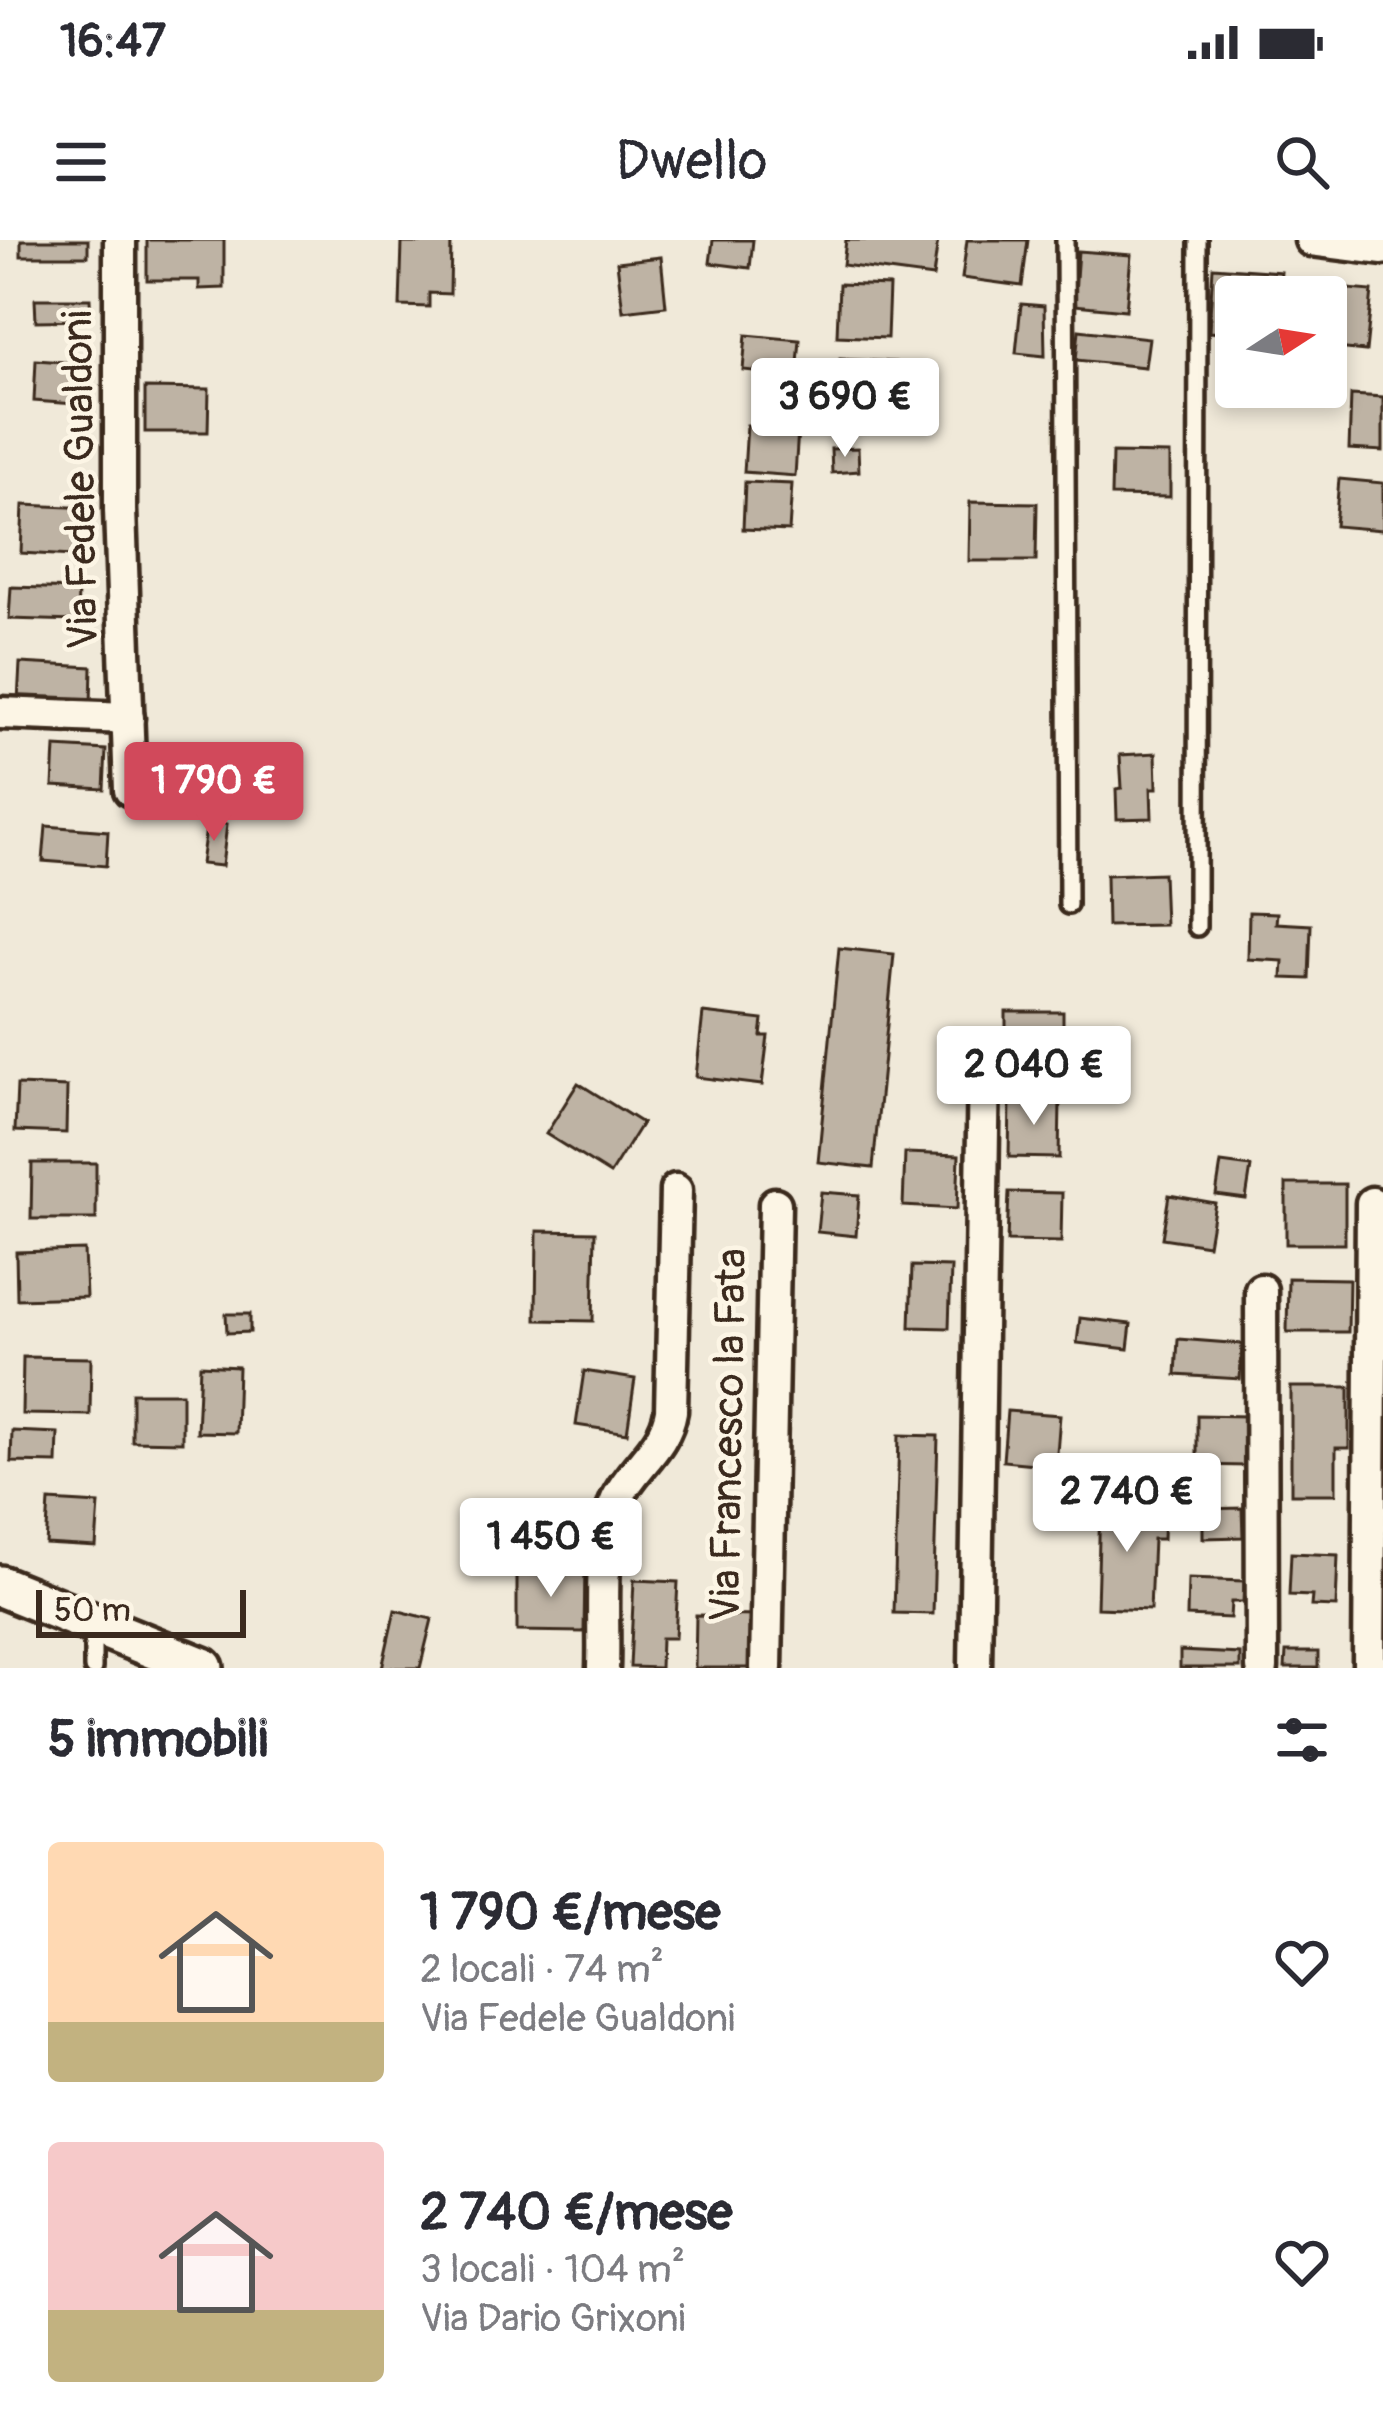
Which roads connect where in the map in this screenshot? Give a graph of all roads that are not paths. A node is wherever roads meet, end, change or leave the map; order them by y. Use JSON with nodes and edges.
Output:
{"nodes":[{"id":1,"x":120,"y":240,"type":"edge"},
{"id":2,"x":1065,"y":240,"type":"edge"},
{"id":3,"x":1198,"y":240,"type":"edge"},
{"id":4,"x":1311,"y":240,"type":"edge"},
{"id":5,"x":1383,"y":249,"type":"edge"},
{"id":6,"x":0,"y":713,"type":"edge"},
{"id":7,"x":128,"y":718,"type":"junction"},
{"id":8,"x":130,"y":790,"type":"dead end"},
{"id":9,"x":1068,"y":905,"type":"dead end"},
{"id":10,"x":1197,"y":927,"type":"dead end"},
{"id":11,"x":984,"y":1062,"type":"dead end"},
{"id":12,"x":676,"y":1190,"type":"dead end"},
{"id":13,"x":1372,"y":1203,"type":"dead end"},
{"id":14,"x":775,"y":1204,"type":"dead end"},
{"id":15,"x":1261,"y":1290,"type":"dead end"},
{"id":16,"x":0,"y":1586,"type":"edge"},
{"id":17,"x":93,"y":1624,"type":"junction"},
{"id":18,"x":93,"y":1668,"type":"edge"},
{"id":19,"x":203,"y":1668,"type":"edge"},
{"id":20,"x":603,"y":1668,"type":"edge"},
{"id":21,"x":766,"y":1668,"type":"edge"},
{"id":22,"x":975,"y":1668,"type":"edge"},
{"id":23,"x":1262,"y":1668,"type":"edge"},
{"id":24,"x":1369,"y":1668,"type":"edge"}],
"edges":[{"from":1,"to":7,"type":"street","name":"Via Fedele Gualdoni"},
{"from":2,"to":9,"type":"lane"},
{"from":3,"to":10,"type":"lane"},
{"from":4,"to":5,"type":"street"},
{"from":6,"to":7,"type":"street"},
{"from":7,"to":8,"type":"street","name":"Via Fedele Gualdoni"},
{"from":11,"to":22,"type":"street"},
{"from":12,"to":20,"type":"street"},
{"from":13,"to":24,"type":"street"},
{"from":14,"to":21,"type":"street","name":"Via Francesco la Fata"},
{"from":15,"to":23,"type":"street"},
{"from":16,"to":17,"type":"street"},
{"from":17,"to":18,"type":"lane"},
{"from":17,"to":19,"type":"street"}]}
